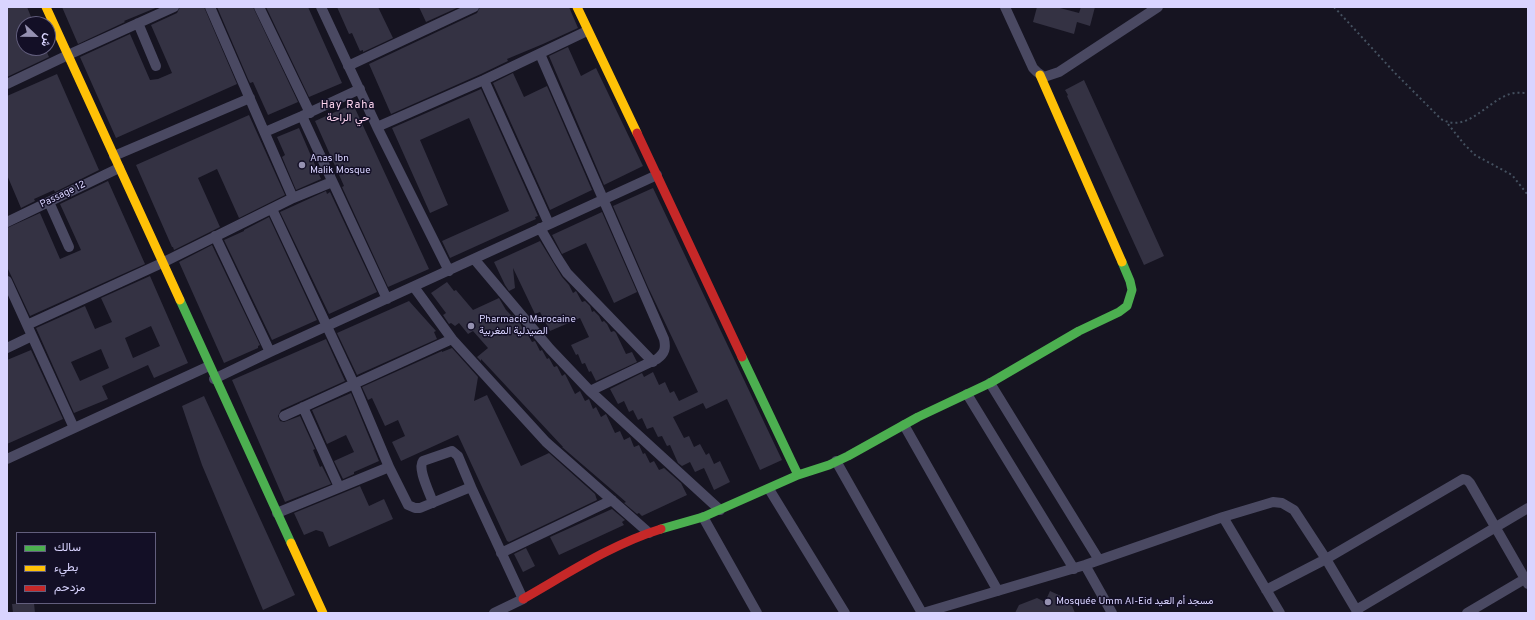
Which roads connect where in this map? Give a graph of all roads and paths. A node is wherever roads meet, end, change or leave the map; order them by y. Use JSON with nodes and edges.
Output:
{"nodes":[{"id":1,"x":46,"y":7,"type":"edge"},
{"id":2,"x":174,"y":7,"type":"edge"},
{"id":3,"x":210,"y":7,"type":"edge"},
{"id":4,"x":259,"y":7,"type":"edge"},
{"id":5,"x":321,"y":7,"type":"edge"},
{"id":6,"x":474,"y":7,"type":"edge"},
{"id":7,"x":577,"y":7,"type":"edge"},
{"id":8,"x":1006,"y":7,"type":"edge"},
{"id":9,"x":1158,"y":7,"type":"edge"},
{"id":10,"x":1334,"y":7,"type":"edge"},
{"id":11,"x":138,"y":23,"type":"junction"},
{"id":12,"x":587,"y":31,"type":"junction"},
{"id":13,"x":540,"y":54,"type":"junction"},
{"id":14,"x":68,"y":55,"type":"junction"},
{"id":15,"x":156,"y":66,"type":"dead end"},
{"id":16,"x":348,"y":66,"type":"junction"},
{"id":17,"x":1040,"y":75,"type":"junction"},
{"id":18,"x":484,"y":80,"type":"junction"},
{"id":19,"x":7,"y":84,"type":"edge"},
{"id":20,"x":360,"y":89,"type":"junction"},
{"id":21,"x":1528,"y":94,"type":"edge"},
{"id":22,"x":250,"y":98,"type":"junction"},
{"id":23,"x":306,"y":114,"type":"junction"},
{"id":24,"x":1447,"y":123,"type":"junction"},
{"id":25,"x":377,"y":127,"type":"junction"},
{"id":26,"x":265,"y":132,"type":"junction"},
{"id":27,"x":114,"y":156,"type":"junction"},
{"id":28,"x":119,"y":168,"type":"junction"},
{"id":29,"x":657,"y":176,"type":"junction"},
{"id":30,"x":332,"y":182,"type":"junction"},
{"id":31,"x":1528,"y":195,"type":"edge"},
{"id":32,"x":293,"y":198,"type":"junction"},
{"id":33,"x":604,"y":200,"type":"junction"},
{"id":34,"x":48,"y":202,"type":"junction"},
{"id":35,"x":272,"y":209,"type":"junction"},
{"id":36,"x":7,"y":222,"type":"edge"},
{"id":37,"x":545,"y":226,"type":"junction"},
{"id":38,"x":215,"y":236,"type":"junction"},
{"id":39,"x":69,"y":247,"type":"dead end"},
{"id":40,"x":475,"y":260,"type":"junction"},
{"id":41,"x":162,"y":263,"type":"junction"},
{"id":42,"x":449,"y":271,"type":"junction"},
{"id":43,"x":7,"y":281,"type":"edge"},
{"id":44,"x":414,"y":287,"type":"junction"},
{"id":45,"x":387,"y":299,"type":"junction"},
{"id":46,"x":27,"y":325,"type":"junction"},
{"id":47,"x":327,"y":327,"type":"junction"},
{"id":48,"x":32,"y":336,"type":"junction"},
{"id":49,"x":452,"y":339,"type":"junction"},
{"id":50,"x":7,"y":348,"type":"edge"},
{"id":51,"x":270,"y":352,"type":"junction"},
{"id":52,"x":653,"y":362,"type":"junction"},
{"id":53,"x":209,"y":366,"type":"junction"},
{"id":54,"x":214,"y":379,"type":"junction"},
{"id":55,"x":990,"y":383,"type":"junction"},
{"id":56,"x":354,"y":384,"type":"junction"},
{"id":57,"x":590,"y":392,"type":"junction"},
{"id":58,"x":967,"y":394,"type":"junction"},
{"id":59,"x":303,"y":407,"type":"junction"},
{"id":60,"x":284,"y":416,"type":"dead end"},
{"id":61,"x":904,"y":425,"type":"junction"},
{"id":62,"x":74,"y":428,"type":"junction"},
{"id":63,"x":7,"y":459,"type":"edge"},
{"id":64,"x":836,"y":461,"type":"junction"},
{"id":65,"x":389,"y":467,"type":"junction"},
{"id":66,"x":798,"y":475,"type":"junction"},
{"id":67,"x":339,"y":487,"type":"junction"},
{"id":68,"x":471,"y":487,"type":"junction"},
{"id":69,"x":769,"y":489,"type":"junction"},
{"id":70,"x":612,"y":500,"type":"junction"},
{"id":71,"x":433,"y":503,"type":"junction"},
{"id":72,"x":1528,"y":508,"type":"edge"},
{"id":73,"x":720,"y":510,"type":"junction"},
{"id":74,"x":277,"y":513,"type":"junction"},
{"id":75,"x":703,"y":517,"type":"junction"},
{"id":76,"x":1223,"y":517,"type":"junction"},
{"id":77,"x":1496,"y":527,"type":"junction"},
{"id":78,"x":649,"y":533,"type":"junction"},
{"id":79,"x":501,"y":553,"type":"junction"},
{"id":80,"x":1326,"y":559,"type":"junction"},
{"id":81,"x":1099,"y":560,"type":"junction"},
{"id":82,"x":1085,"y":565,"type":"junction"},
{"id":83,"x":1074,"y":569,"type":"junction"},
{"id":84,"x":1527,"y":580,"type":"edge"},
{"id":85,"x":1266,"y":590,"type":"junction"},
{"id":86,"x":998,"y":592,"type":"junction"},
{"id":87,"x":523,"y":599,"type":"junction"},
{"id":88,"x":937,"y":612,"type":"edge"},
{"id":89,"x":1357,"y":612,"type":"edge"},
{"id":90,"x":322,"y":613,"type":"edge"},
{"id":91,"x":494,"y":613,"type":"edge"},
{"id":92,"x":757,"y":613,"type":"edge"},
{"id":93,"x":845,"y":613,"type":"edge"},
{"id":94,"x":923,"y":613,"type":"edge"},
{"id":95,"x":1112,"y":613,"type":"edge"},
{"id":96,"x":1280,"y":613,"type":"edge"},
{"id":97,"x":1467,"y":613,"type":"edge"}],
"edges":[{"from":1,"to":14,"type":"street"},
{"from":2,"to":11,"type":"street"},
{"from":3,"to":22,"type":"street"},
{"from":4,"to":23,"type":"street"},
{"from":5,"to":16,"type":"street"},
{"from":6,"to":16,"type":"street"},
{"from":7,"to":12,"type":"street"},
{"from":8,"to":17,"type":"street"},
{"from":9,"to":17,"type":"street"},
{"from":10,"to":24,"type":"path"},
{"from":11,"to":14,"type":"street"},
{"from":11,"to":15,"type":"street"},
{"from":12,"to":13,"type":"street"},
{"from":12,"to":29,"type":"street"},
{"from":13,"to":18,"type":"street"},
{"from":13,"to":33,"type":"street"},
{"from":14,"to":19,"type":"street"},
{"from":14,"to":27,"type":"street"},
{"from":16,"to":20,"type":"street"},
{"from":17,"to":55,"type":"street"},
{"from":18,"to":25,"type":"street"},
{"from":18,"to":37,"type":"street"},
{"from":20,"to":23,"type":"street"},
{"from":20,"to":25,"type":"street"},
{"from":21,"to":24,"type":"path"},
{"from":22,"to":26,"type":"street"},
{"from":22,"to":27,"type":"street"},
{"from":23,"to":26,"type":"street"},
{"from":23,"to":30,"type":"street"},
{"from":24,"to":31,"type":"path"},
{"from":25,"to":42,"type":"street"},
{"from":26,"to":32,"type":"street"},
{"from":27,"to":28,"type":"street"},
{"from":28,"to":34,"type":"street","name":"Passage 12"},
{"from":28,"to":41,"type":"street"},
{"from":29,"to":33,"type":"street"},
{"from":29,"to":66,"type":"street"},
{"from":30,"to":32,"type":"street"},
{"from":30,"to":45,"type":"street"},
{"from":32,"to":35,"type":"street"},
{"from":33,"to":37,"type":"street"},
{"from":33,"to":52,"type":"street"},
{"from":34,"to":36,"type":"street","name":"Passage 12"},
{"from":34,"to":39,"type":"street"},
{"from":35,"to":38,"type":"street"},
{"from":35,"to":47,"type":"street"},
{"from":37,"to":40,"type":"street"},
{"from":37,"to":52,"type":"street"},
{"from":38,"to":41,"type":"street"},
{"from":38,"to":51,"type":"street"},
{"from":40,"to":42,"type":"street"},
{"from":40,"to":57,"type":"street"},
{"from":41,"to":46,"type":"street"},
{"from":41,"to":53,"type":"street"},
{"from":42,"to":44,"type":"street"},
{"from":43,"to":46,"type":"street"},
{"from":44,"to":45,"type":"street"},
{"from":44,"to":49,"type":"street"},
{"from":45,"to":47,"type":"street"},
{"from":46,"to":48,"type":"street"},
{"from":47,"to":51,"type":"street"},
{"from":47,"to":56,"type":"street"},
{"from":48,"to":50,"type":"street"},
{"from":48,"to":62,"type":"street"},
{"from":49,"to":56,"type":"street"},
{"from":49,"to":70,"type":"street"},
{"from":51,"to":54,"type":"street"},
{"from":52,"to":57,"type":"street"},
{"from":53,"to":54,"type":"street"},
{"from":53,"to":62,"type":"street"},
{"from":54,"to":74,"type":"street"},
{"from":55,"to":58,"type":"street"},
{"from":55,"to":81,"type":"street"},
{"from":56,"to":59,"type":"street"},
{"from":56,"to":65,"type":"street"},
{"from":57,"to":73,"type":"street"},
{"from":58,"to":61,"type":"street"},
{"from":58,"to":83,"type":"street"},
{"from":59,"to":60,"type":"street"},
{"from":59,"to":67,"type":"street"},
{"from":61,"to":64,"type":"street"},
{"from":61,"to":86,"type":"street"},
{"from":62,"to":63,"type":"street"},
{"from":64,"to":66,"type":"street"},
{"from":64,"to":94,"type":"street"},
{"from":65,"to":67,"type":"street"},
{"from":65,"to":71,"type":"street"},
{"from":66,"to":69,"type":"street"},
{"from":67,"to":74,"type":"street"},
{"from":68,"to":71,"type":"street"},
{"from":68,"to":71,"type":"street"},
{"from":68,"to":79,"type":"street"},
{"from":69,"to":73,"type":"street"},
{"from":69,"to":93,"type":"street"},
{"from":70,"to":78,"type":"street"},
{"from":70,"to":79,"type":"street"},
{"from":72,"to":77,"type":"street"},
{"from":73,"to":75,"type":"street"},
{"from":74,"to":90,"type":"street"},
{"from":75,"to":78,"type":"street"},
{"from":75,"to":92,"type":"street"},
{"from":76,"to":80,"type":"street"},
{"from":76,"to":81,"type":"street"},
{"from":76,"to":85,"type":"street"},
{"from":77,"to":80,"type":"street"},
{"from":77,"to":84,"type":"street"},
{"from":77,"to":89,"type":"street"},
{"from":78,"to":87,"type":"street"},
{"from":79,"to":87,"type":"street"},
{"from":80,"to":85,"type":"street"},
{"from":80,"to":89,"type":"street"},
{"from":81,"to":82,"type":"street"},
{"from":82,"to":83,"type":"street"},
{"from":82,"to":95,"type":"street"},
{"from":83,"to":86,"type":"street"},
{"from":84,"to":97,"type":"street"},
{"from":85,"to":96,"type":"street"},
{"from":86,"to":88,"type":"street"},
{"from":87,"to":91,"type":"street"},
{"from":88,"to":94,"type":"street"}]}
